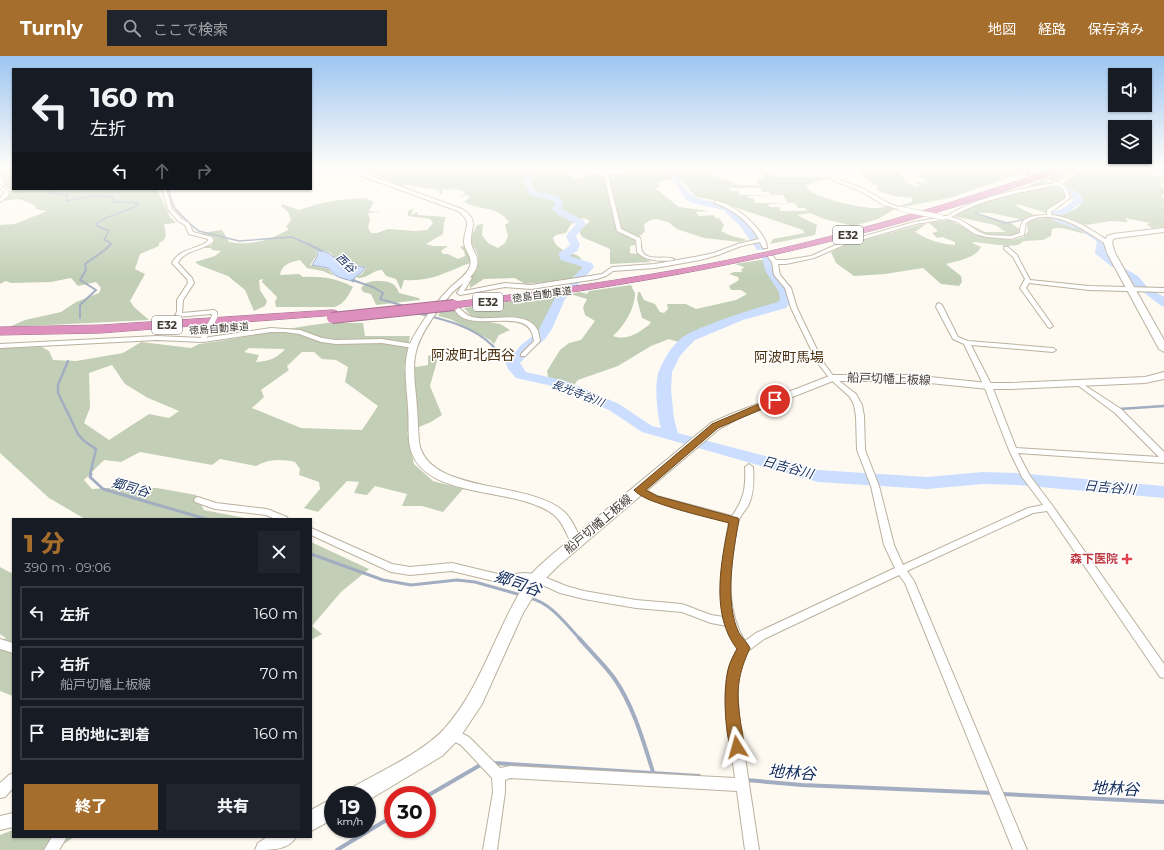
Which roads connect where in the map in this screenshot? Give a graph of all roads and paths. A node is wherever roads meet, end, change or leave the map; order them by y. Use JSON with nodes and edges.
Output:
{"nodes":[{"id":1,"x":168,"y":203,"type":"edge"},
{"id":2,"x":441,"y":203,"type":"edge"},
{"id":3,"x":612,"y":203,"type":"edge"},
{"id":4,"x":720,"y":203,"type":"edge"},
{"id":5,"x":884,"y":203,"type":"edge"},
{"id":6,"x":943,"y":203,"type":"edge"},
{"id":7,"x":959,"y":203,"type":"edge"},
{"id":8,"x":979,"y":203,"type":"edge"},
{"id":9,"x":1060,"y":203,"type":"edge"},
{"id":10,"x":1051,"y":216,"type":"junction"},
{"id":11,"x":947,"y":218,"type":"junction"},
{"id":12,"x":1164,"y":230,"type":"edge"},
{"id":13,"x":762,"y":241,"type":"junction"},
{"id":14,"x":1108,"y":243,"type":"junction"},
{"id":15,"x":765,"y":247,"type":"dead end"},
{"id":16,"x":1006,"y":248,"type":"dead end"},
{"id":17,"x":690,"y":259,"type":"junction"},
{"id":18,"x":466,"y":277,"type":"junction"},
{"id":19,"x":620,"y":280,"type":"junction"},
{"id":20,"x":1028,"y":281,"type":"junction"},
{"id":21,"x":1131,"y":289,"type":"junction"},
{"id":22,"x":1164,"y":290,"type":"edge"},
{"id":23,"x":455,"y":305,"type":"junction"},
{"id":24,"x":939,"y":305,"type":"dead end"},
{"id":25,"x":333,"y":316,"type":"junction"},
{"id":26,"x":1050,"y":326,"type":"dead end"},
{"id":27,"x":0,"y":331,"type":"edge"},
{"id":28,"x":0,"y":338,"type":"edge"},
{"id":29,"x":203,"y":338,"type":"junction"},
{"id":30,"x":967,"y":343,"type":"junction"},
{"id":31,"x":414,"y":344,"type":"junction"},
{"id":32,"x":0,"y":346,"type":"edge"},
{"id":33,"x":1164,"y":349,"type":"edge"},
{"id":34,"x":1053,"y":350,"type":"dead end"},
{"id":35,"x":523,"y":355,"type":"dead end"},
{"id":36,"x":1164,"y":375,"type":"edge"},
{"id":37,"x":832,"y":378,"type":"junction"},
{"id":38,"x":1078,"y":383,"type":"junction"},
{"id":39,"x":988,"y":386,"type":"junction"},
{"id":40,"x":1013,"y":450,"type":"junction"},
{"id":41,"x":1164,"y":458,"type":"edge"},
{"id":42,"x":749,"y":467,"type":"dead end"},
{"id":43,"x":639,"y":490,"type":"junction"},
{"id":44,"x":198,"y":500,"type":"dead end"},
{"id":45,"x":1049,"y":507,"type":"junction"},
{"id":46,"x":282,"y":518,"type":"edge"},
{"id":47,"x":734,"y":520,"type":"junction"},
{"id":48,"x":312,"y":531,"type":"edge"},
{"id":49,"x":578,"y":543,"type":"junction"},
{"id":50,"x":902,"y":569,"type":"junction"},
{"id":51,"x":530,"y":590,"type":"junction"},
{"id":52,"x":729,"y":622,"type":"junction"},
{"id":53,"x":0,"y":644,"type":"edge"},
{"id":54,"x":12,"y":648,"type":"edge"},
{"id":55,"x":744,"y":648,"type":"junction"},
{"id":56,"x":1164,"y":673,"type":"edge"},
{"id":57,"x":452,"y":734,"type":"junction"},
{"id":58,"x":498,"y":775,"type":"junction"},
{"id":59,"x":12,"y":780,"type":"edge"},
{"id":60,"x":742,"y":781,"type":"junction"},
{"id":61,"x":374,"y":786,"type":"edge"},
{"id":62,"x":0,"y":792,"type":"edge"},
{"id":63,"x":324,"y":813,"type":"edge"},
{"id":64,"x":12,"y":820,"type":"edge"},
{"id":65,"x":312,"y":820,"type":"edge"},
{"id":66,"x":0,"y":823,"type":"edge"},
{"id":67,"x":59,"y":838,"type":"edge"},
{"id":68,"x":284,"y":838,"type":"edge"},
{"id":69,"x":51,"y":850,"type":"edge"},
{"id":70,"x":265,"y":850,"type":"edge"},
{"id":71,"x":490,"y":850,"type":"edge"},
{"id":72,"x":752,"y":850,"type":"edge"},
{"id":73,"x":1020,"y":850,"type":"edge"}],
"edges":[{"from":1,"to":29,"type":"street","bridge":true},
{"from":2,"to":18,"type":"street"},
{"from":3,"to":17,"type":"street"},
{"from":4,"to":13,"type":"street"},
{"from":5,"to":11,"type":"street","bridge":true},
{"from":6,"to":19,"type":"highway","name":"徳島自動車道","number":"E32"},
{"from":7,"to":19,"type":"highway","name":"徳島自動車道","number":"E32"},
{"from":8,"to":11,"type":"street"},
{"from":9,"to":10,"type":"street"},
{"from":10,"to":11,"type":"street"},
{"from":10,"to":14,"type":"street"},
{"from":11,"to":37,"type":"street"},
{"from":12,"to":14,"type":"main road"},
{"from":13,"to":15,"type":"street"},
{"from":13,"to":17,"type":"street"},
{"from":14,"to":21,"type":"main road"},
{"from":16,"to":20,"type":"street"},
{"from":17,"to":18,"type":"street"},
{"from":18,"to":31,"type":"street"},
{"from":19,"to":23,"type":"highway","name":"徳島自動車道","number":"E32"},
{"from":20,"to":21,"type":"street"},
{"from":20,"to":26,"type":"street"},
{"from":21,"to":22,"type":"street"},
{"from":21,"to":33,"type":"main road"},
{"from":23,"to":25,"type":"highway","name":"徳島自動車道","number":"E32","bridge":true},
{"from":23,"to":35,"type":"street"},
{"from":24,"to":30,"type":"street"},
{"from":25,"to":27,"type":"highway","name":"徳島自動車道","number":"E32"},
{"from":25,"to":28,"type":"highway","name":"徳島自動車道","number":"E32"},
{"from":29,"to":31,"type":"street"},
{"from":29,"to":32,"type":"street"},
{"from":30,"to":34,"type":"street"},
{"from":30,"to":39,"type":"street"},
{"from":31,"to":49,"type":"street"},
{"from":36,"to":38,"type":"main road","name":"船戸切幡上板線"},
{"from":37,"to":39,"type":"main road","name":"船戸切幡上板線"},
{"from":37,"to":43,"type":"main road","name":"船戸切幡上板線"},
{"from":37,"to":50,"type":"street"},
{"from":38,"to":39,"type":"main road","name":"船戸切幡上板線"},
{"from":38,"to":41,"type":"street"},
{"from":39,"to":40,"type":"street"},
{"from":40,"to":41,"type":"street"},
{"from":40,"to":45,"type":"street"},
{"from":42,"to":47,"type":"street"},
{"from":43,"to":47,"type":"street"},
{"from":43,"to":49,"type":"main road","name":"船戸切幡上板線"},
{"from":44,"to":46,"type":"street"},
{"from":45,"to":50,"type":"street"},
{"from":45,"to":56,"type":"street"},
{"from":47,"to":52,"type":"street"},
{"from":48,"to":51,"type":"street"},
{"from":49,"to":51,"type":"main road","name":"船戸切幡上板線"},
{"from":50,"to":55,"type":"street"},
{"from":50,"to":73,"type":"street"},
{"from":51,"to":52,"type":"street"},
{"from":51,"to":57,"type":"main road","name":"船戸切幡上板線"},
{"from":52,"to":55,"type":"street"},
{"from":53,"to":54,"type":"street"},
{"from":55,"to":60,"type":"street"},
{"from":57,"to":58,"type":"street"},
{"from":57,"to":61,"type":"main road","name":"船戸切幡上板線"},
{"from":58,"to":60,"type":"street"},
{"from":58,"to":71,"type":"street"},
{"from":59,"to":62,"type":"street"},
{"from":60,"to":72,"type":"street"},
{"from":63,"to":65,"type":"main road"},
{"from":64,"to":66,"type":"street"},
{"from":67,"to":69,"type":"street"},
{"from":68,"to":70,"type":"main road"}]}
